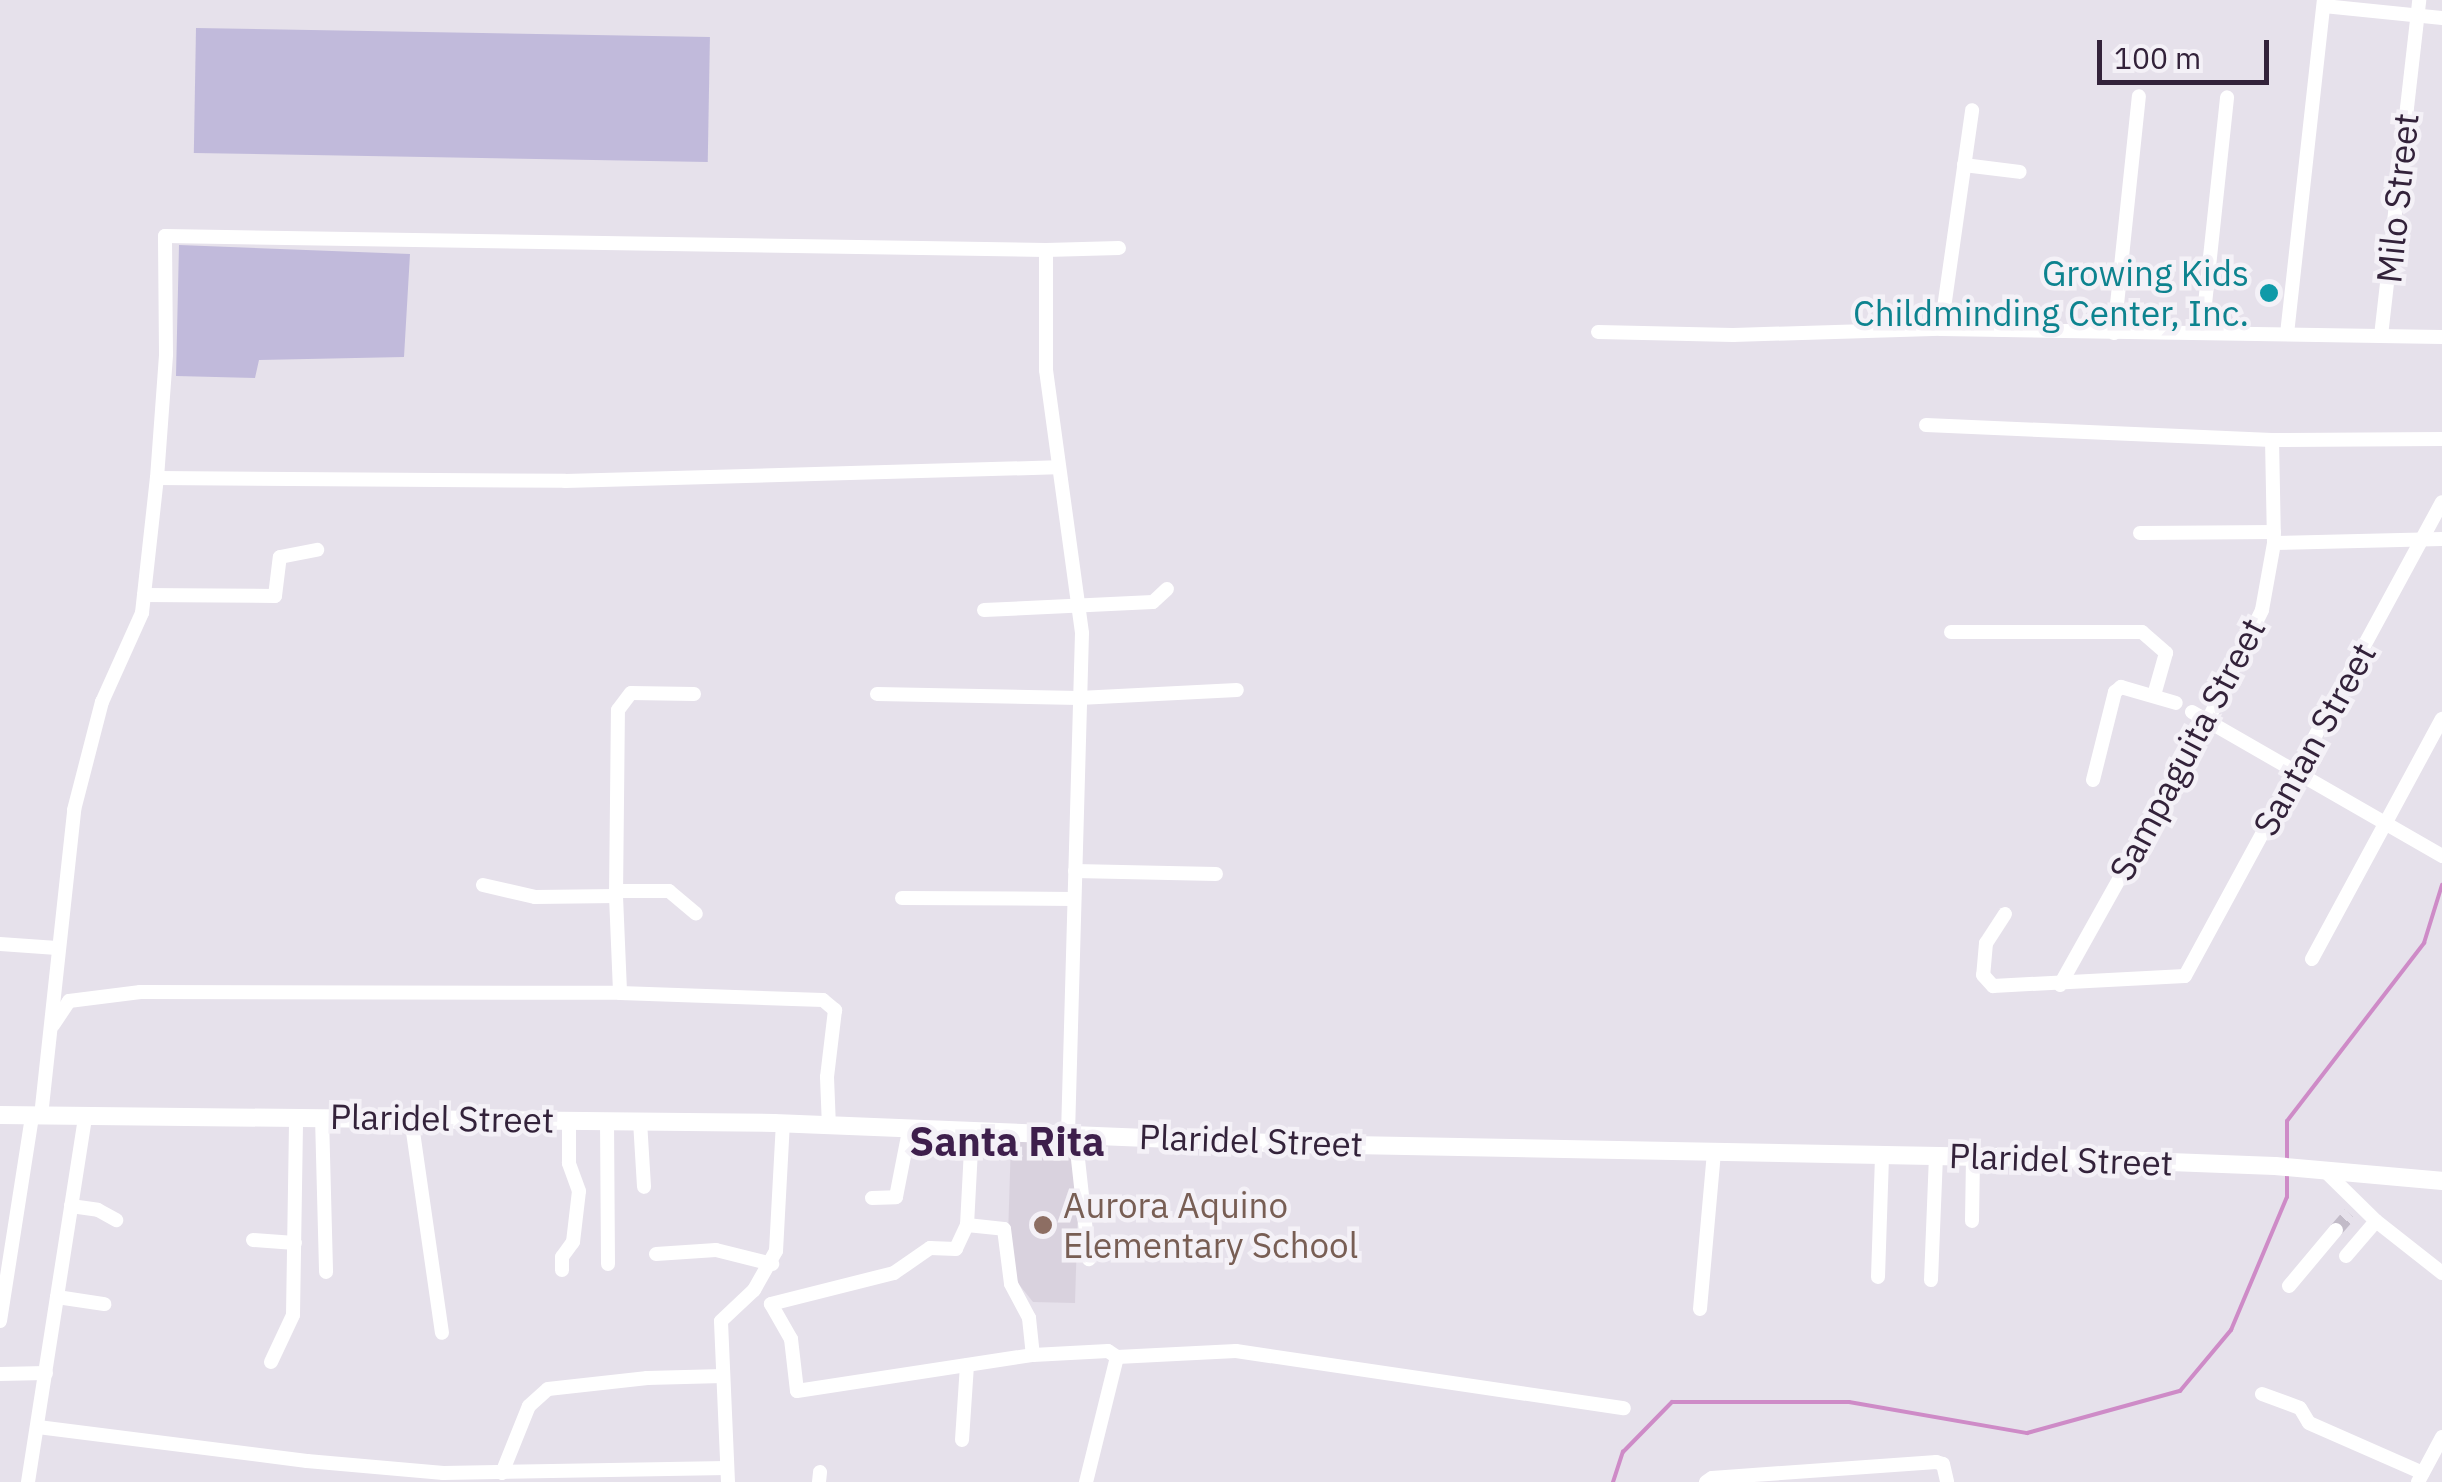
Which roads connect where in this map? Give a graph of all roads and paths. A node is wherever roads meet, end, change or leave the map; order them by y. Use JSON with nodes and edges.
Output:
{"nodes":[{"id":1,"x":2324,"y":3,"type":"edge"},
{"id":2,"x":2418,"y":8,"type":"edge"},
{"id":3,"x":2442,"y":18,"type":"edge"},
{"id":4,"x":2138,"y":96,"type":"dead end"},
{"id":5,"x":2227,"y":97,"type":"dead end"},
{"id":6,"x":1972,"y":110,"type":"dead end"},
{"id":7,"x":1964,"y":165,"type":"junction"},
{"id":8,"x":2020,"y":172,"type":"dead end"},
{"id":9,"x":1119,"y":248,"type":"dead end"},
{"id":10,"x":1046,"y":250,"type":"junction"},
{"id":11,"x":1941,"y":328,"type":"junction"},
{"id":12,"x":1598,"y":332,"type":"dead end"},
{"id":13,"x":2114,"y":332,"type":"junction"},
{"id":14,"x":2202,"y":332,"type":"junction"},
{"id":15,"x":2287,"y":334,"type":"junction"},
{"id":16,"x":2382,"y":336,"type":"junction"},
{"id":17,"x":2442,"y":337,"type":"edge"},
{"id":18,"x":1926,"y":425,"type":"dead end"},
{"id":19,"x":2442,"y":439,"type":"edge"},
{"id":20,"x":2272,"y":440,"type":"junction"},
{"id":21,"x":1057,"y":468,"type":"junction"},
{"id":22,"x":157,"y":478,"type":"junction"},
{"id":23,"x":2442,"y":502,"type":"edge"},
{"id":24,"x":2140,"y":533,"type":"dead end"},
{"id":25,"x":2274,"y":537,"type":"junction"},
{"id":26,"x":2422,"y":539,"type":"junction"},
{"id":27,"x":2442,"y":539,"type":"edge"},
{"id":28,"x":317,"y":550,"type":"dead end"},
{"id":29,"x":1167,"y":589,"type":"dead end"},
{"id":30,"x":144,"y":595,"type":"junction"},
{"id":31,"x":1079,"y":608,"type":"junction"},
{"id":32,"x":984,"y":610,"type":"dead end"},
{"id":33,"x":1951,"y":632,"type":"dead end"},
{"id":34,"x":1237,"y":690,"type":"dead end"},
{"id":35,"x":694,"y":694,"type":"dead end"},
{"id":36,"x":877,"y":694,"type":"dead end"},
{"id":37,"x":2154,"y":696,"type":"junction"},
{"id":38,"x":1080,"y":698,"type":"junction"},
{"id":39,"x":2176,"y":702,"type":"dead end"},
{"id":40,"x":2192,"y":712,"type":"dead end"},
{"id":41,"x":2442,"y":719,"type":"edge"},
{"id":42,"x":2207,"y":722,"type":"junction"},
{"id":43,"x":2296,"y":772,"type":"junction"},
{"id":44,"x":2094,"y":780,"type":"dead end"},
{"id":45,"x":2385,"y":824,"type":"junction"},
{"id":46,"x":2442,"y":856,"type":"edge"},
{"id":47,"x":1075,"y":871,"type":"junction"},
{"id":48,"x":1216,"y":874,"type":"dead end"},
{"id":49,"x":483,"y":885,"type":"dead end"},
{"id":50,"x":616,"y":894,"type":"junction"},
{"id":51,"x":902,"y":898,"type":"dead end"},
{"id":52,"x":1074,"y":899,"type":"junction"},
{"id":53,"x":696,"y":914,"type":"dead end"},
{"id":54,"x":2005,"y":914,"type":"dead end"},
{"id":55,"x":0,"y":944,"type":"edge"},
{"id":56,"x":57,"y":948,"type":"junction"},
{"id":57,"x":2312,"y":959,"type":"dead end"},
{"id":58,"x":56,"y":970,"type":"junction"},
{"id":59,"x":2060,"y":985,"type":"junction"},
{"id":60,"x":620,"y":993,"type":"junction"},
{"id":61,"x":69,"y":1001,"type":"junction"},
{"id":62,"x":50,"y":1030,"type":"junction"},
{"id":63,"x":0,"y":1115,"type":"edge"},
{"id":64,"x":36,"y":1116,"type":"junction"},
{"id":65,"x":296,"y":1116,"type":"junction"},
{"id":66,"x":84,"y":1117,"type":"junction"},
{"id":67,"x":322,"y":1117,"type":"junction"},
{"id":68,"x":412,"y":1118,"type":"junction"},
{"id":69,"x":569,"y":1120,"type":"junction"},
{"id":70,"x":607,"y":1120,"type":"junction"},
{"id":71,"x":640,"y":1121,"type":"junction"},
{"id":72,"x":782,"y":1123,"type":"junction"},
{"id":73,"x":829,"y":1126,"type":"junction"},
{"id":74,"x":972,"y":1130,"type":"junction"},
{"id":75,"x":910,"y":1131,"type":"junction"},
{"id":76,"x":1075,"y":1132,"type":"junction"},
{"id":77,"x":1714,"y":1151,"type":"junction"},
{"id":78,"x":1882,"y":1154,"type":"junction"},
{"id":79,"x":1936,"y":1155,"type":"junction"},
{"id":80,"x":1974,"y":1156,"type":"junction"},
{"id":81,"x":2325,"y":1171,"type":"junction"},
{"id":82,"x":2442,"y":1181,"type":"edge"},
{"id":83,"x":644,"y":1187,"type":"dead end"},
{"id":84,"x":872,"y":1198,"type":"dead end"},
{"id":85,"x":71,"y":1206,"type":"junction"},
{"id":86,"x":116,"y":1220,"type":"dead end"},
{"id":87,"x":1972,"y":1221,"type":"dead end"},
{"id":88,"x":2376,"y":1221,"type":"junction"},
{"id":89,"x":967,"y":1225,"type":"junction"},
{"id":90,"x":2336,"y":1230,"type":"tunnel mouth"},
{"id":91,"x":7,"y":1235,"type":"edge"},
{"id":92,"x":253,"y":1240,"type":"dead end"},
{"id":93,"x":295,"y":1242,"type":"junction"},
{"id":94,"x":656,"y":1254,"type":"dead end"},
{"id":95,"x":2346,"y":1256,"type":"dead end"},
{"id":96,"x":1089,"y":1259,"type":"dead end"},
{"id":97,"x":608,"y":1264,"type":"dead end"},
{"id":98,"x":772,"y":1264,"type":"junction"},
{"id":99,"x":562,"y":1270,"type":"dead end"},
{"id":100,"x":326,"y":1272,"type":"dead end"},
{"id":101,"x":2442,"y":1272,"type":"edge"},
{"id":102,"x":1878,"y":1277,"type":"dead end"},
{"id":103,"x":1931,"y":1280,"type":"dead end"},
{"id":104,"x":2289,"y":1286,"type":"dead end"},
{"id":105,"x":754,"y":1290,"type":"junction"},
{"id":106,"x":57,"y":1297,"type":"junction"},
{"id":107,"x":104,"y":1304,"type":"dead end"},
{"id":108,"x":771,"y":1304,"type":"junction"},
{"id":109,"x":1700,"y":1309,"type":"dead end"},
{"id":110,"x":0,"y":1321,"type":"edge"},
{"id":111,"x":442,"y":1333,"type":"dead end"},
{"id":112,"x":1033,"y":1354,"type":"junction"},
{"id":113,"x":1117,"y":1357,"type":"junction"},
{"id":114,"x":271,"y":1362,"type":"dead end"},
{"id":115,"x":968,"y":1365,"type":"junction"},
{"id":116,"x":46,"y":1373,"type":"junction"},
{"id":117,"x":0,"y":1374,"type":"edge"},
{"id":118,"x":722,"y":1376,"type":"junction"},
{"id":119,"x":2262,"y":1394,"type":"dead end"},
{"id":120,"x":1624,"y":1408,"type":"dead end"},
{"id":121,"x":38,"y":1427,"type":"junction"},
{"id":122,"x":2442,"y":1437,"type":"edge"},
{"id":123,"x":962,"y":1440,"type":"dead end"},
{"id":124,"x":502,"y":1473,"type":"junction"},
{"id":125,"x":728,"y":1475,"type":"edge"},
{"id":126,"x":2421,"y":1477,"type":"edge"},
{"id":127,"x":28,"y":1482,"type":"edge"},
{"id":128,"x":1086,"y":1482,"type":"edge"},
{"id":129,"x":1706,"y":1482,"type":"edge"},
{"id":130,"x":1947,"y":1482,"type":"edge"}],
"edges":[{"from":1,"to":2,"type":"street"},
{"from":1,"to":15,"type":"street"},
{"from":2,"to":3,"type":"street"},
{"from":2,"to":16,"type":"street","name":"Milo Street"},
{"from":4,"to":13,"type":"street"},
{"from":5,"to":14,"type":"street"},
{"from":6,"to":7,"type":"street"},
{"from":7,"to":8,"type":"street"},
{"from":7,"to":11,"type":"street"},
{"from":9,"to":10,"type":"street"},
{"from":10,"to":21,"type":"street"},
{"from":10,"to":22,"type":"street"},
{"from":11,"to":12,"type":"street"},
{"from":11,"to":13,"type":"street"},
{"from":13,"to":14,"type":"street"},
{"from":14,"to":15,"type":"street"},
{"from":15,"to":16,"type":"street"},
{"from":16,"to":17,"type":"street"},
{"from":18,"to":20,"type":"street"},
{"from":19,"to":20,"type":"street"},
{"from":20,"to":25,"type":"street","name":"Sampaguita Street"},
{"from":21,"to":22,"type":"street"},
{"from":21,"to":31,"type":"street"},
{"from":22,"to":30,"type":"street"},
{"from":23,"to":26,"type":"street","name":"Santan Street"},
{"from":24,"to":25,"type":"street"},
{"from":25,"to":26,"type":"street"},
{"from":25,"to":42,"type":"street","name":"Sampaguita Street"},
{"from":26,"to":27,"type":"street"},
{"from":26,"to":43,"type":"street","name":"Santan Street"},
{"from":28,"to":30,"type":"street"},
{"from":29,"to":31,"type":"street"},
{"from":30,"to":56,"type":"street"},
{"from":31,"to":32,"type":"street"},
{"from":31,"to":38,"type":"street"},
{"from":33,"to":37,"type":"street"},
{"from":34,"to":38,"type":"street"},
{"from":35,"to":50,"type":"street"},
{"from":36,"to":38,"type":"street"},
{"from":37,"to":39,"type":"street"},
{"from":37,"to":44,"type":"street"},
{"from":38,"to":47,"type":"street"},
{"from":40,"to":42,"type":"street"},
{"from":41,"to":45,"type":"street"},
{"from":42,"to":43,"type":"street"},
{"from":42,"to":59,"type":"street","name":"Sampaguita Street"},
{"from":43,"to":45,"type":"street"},
{"from":43,"to":59,"type":"street","name":"Santan Street"},
{"from":45,"to":46,"type":"street"},
{"from":45,"to":57,"type":"street"},
{"from":47,"to":48,"type":"street"},
{"from":47,"to":52,"type":"street"},
{"from":49,"to":50,"type":"street"},
{"from":50,"to":53,"type":"street"},
{"from":50,"to":60,"type":"street"},
{"from":51,"to":52,"type":"street"},
{"from":52,"to":76,"type":"street"},
{"from":54,"to":59,"type":"street"},
{"from":55,"to":56,"type":"street"},
{"from":56,"to":58,"type":"street"},
{"from":58,"to":61,"type":"street"},
{"from":58,"to":62,"type":"street"},
{"from":60,"to":61,"type":"street"},
{"from":60,"to":73,"type":"street"},
{"from":61,"to":62,"type":"street"},
{"from":62,"to":64,"type":"street"},
{"from":63,"to":64,"type":"street","name":"Plaridel Street"},
{"from":64,"to":66,"type":"street","name":"Plaridel Street"},
{"from":64,"to":91,"type":"street"},
{"from":65,"to":66,"type":"street","name":"Plaridel Street"},
{"from":65,"to":67,"type":"street","name":"Plaridel Street"},
{"from":65,"to":93,"type":"street"},
{"from":66,"to":85,"type":"street"},
{"from":67,"to":68,"type":"street","name":"Plaridel Street"},
{"from":67,"to":100,"type":"street"},
{"from":68,"to":69,"type":"street","name":"Plaridel Street"},
{"from":68,"to":111,"type":"street"},
{"from":69,"to":70,"type":"street","name":"Plaridel Street"},
{"from":69,"to":99,"type":"street"},
{"from":70,"to":71,"type":"street","name":"Plaridel Street"},
{"from":70,"to":97,"type":"street"},
{"from":71,"to":72,"type":"street","name":"Plaridel Street"},
{"from":71,"to":83,"type":"street"},
{"from":72,"to":73,"type":"street","name":"Plaridel Street"},
{"from":72,"to":98,"type":"street"},
{"from":73,"to":75,"type":"street","name":"Plaridel Street"},
{"from":74,"to":75,"type":"street","name":"Plaridel Street"},
{"from":74,"to":76,"type":"street","name":"Plaridel Street"},
{"from":74,"to":89,"type":"street"},
{"from":75,"to":84,"type":"street"},
{"from":76,"to":77,"type":"street","name":"Plaridel Street"},
{"from":76,"to":96,"type":"street"},
{"from":77,"to":78,"type":"street","name":"Plaridel Street"},
{"from":77,"to":109,"type":"street"},
{"from":78,"to":79,"type":"street","name":"Plaridel Street"},
{"from":78,"to":102,"type":"street"},
{"from":79,"to":80,"type":"street","name":"Plaridel Street"},
{"from":79,"to":103,"type":"street"},
{"from":80,"to":81,"type":"street","name":"Plaridel Street"},
{"from":80,"to":87,"type":"street"},
{"from":81,"to":82,"type":"street","name":"Plaridel Street"},
{"from":81,"to":88,"type":"street"},
{"from":85,"to":86,"type":"street"},
{"from":85,"to":106,"type":"street"},
{"from":88,"to":95,"type":"street"},
{"from":88,"to":101,"type":"street"},
{"from":89,"to":108,"type":"street"},
{"from":89,"to":112,"type":"street"},
{"from":90,"to":104,"type":"street"},
{"from":91,"to":110,"type":"street"},
{"from":92,"to":93,"type":"street"},
{"from":93,"to":114,"type":"street"},
{"from":94,"to":98,"type":"street"},
{"from":98,"to":105,"type":"street"},
{"from":105,"to":108,"type":"street"},
{"from":105,"to":118,"type":"street"},
{"from":106,"to":107,"type":"street"},
{"from":106,"to":116,"type":"street"},
{"from":108,"to":115,"type":"street"},
{"from":112,"to":113,"type":"street"},
{"from":112,"to":115,"type":"street"},
{"from":113,"to":120,"type":"street"},
{"from":113,"to":128,"type":"street"},
{"from":115,"to":123,"type":"street"},
{"from":116,"to":117,"type":"street"},
{"from":116,"to":121,"type":"street"},
{"from":118,"to":124,"type":"street"},
{"from":118,"to":125,"type":"street"},
{"from":119,"to":126,"type":"street"},
{"from":121,"to":124,"type":"street"},
{"from":121,"to":127,"type":"street"},
{"from":122,"to":126,"type":"street"},
{"from":124,"to":125,"type":"street"},
{"from":129,"to":130,"type":"street"}]}
